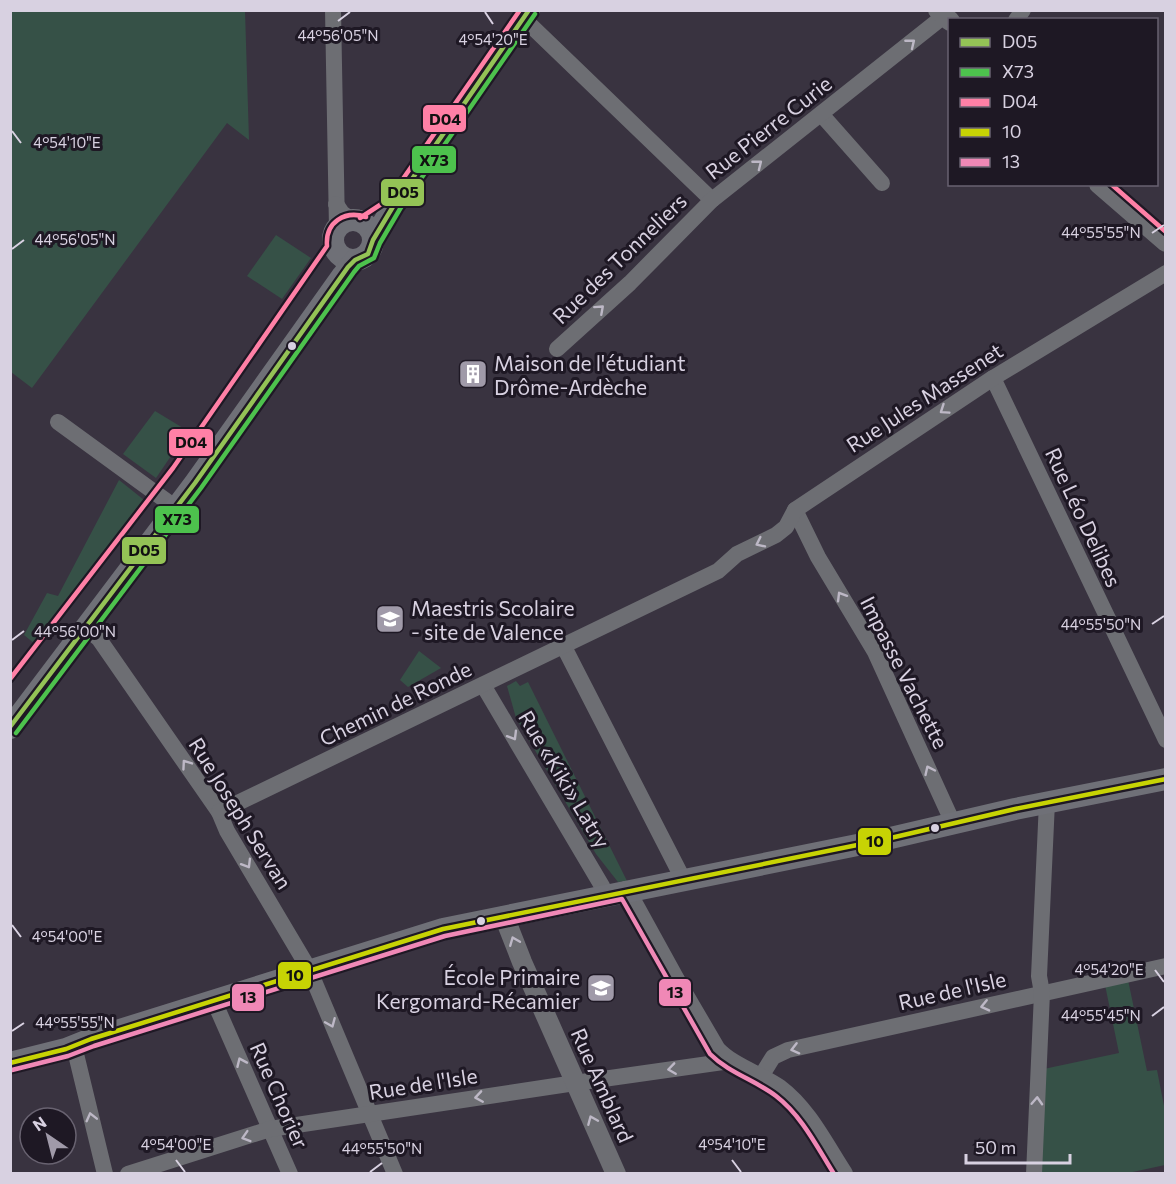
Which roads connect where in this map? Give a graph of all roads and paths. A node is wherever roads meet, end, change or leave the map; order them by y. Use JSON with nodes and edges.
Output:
{"nodes":[{"id":1,"x":333,"y":10,"type":"edge"},
{"id":2,"x":526,"y":14,"type":"edge"},
{"id":3,"x":944,"y":16,"type":"edge"},
{"id":4,"x":821,"y":114,"type":"junction"},
{"id":5,"x":882,"y":183,"type":"dead end"},
{"id":6,"x":1101,"y":186,"type":"edge"},
{"id":7,"x":712,"y":200,"type":"junction"},
{"id":8,"x":357,"y":228,"type":"junction"},
{"id":9,"x":1166,"y":242,"type":"edge"},
{"id":10,"x":347,"y":258,"type":"junction"},
{"id":11,"x":1166,"y":273,"type":"edge"},
{"id":12,"x":556,"y":349,"type":"dead end"},
{"id":13,"x":993,"y":378,"type":"junction"},
{"id":14,"x":58,"y":422,"type":"dead end"},
{"id":15,"x":171,"y":504,"type":"junction"},
{"id":16,"x":795,"y":510,"type":"junction"},
{"id":17,"x":718,"y":571,"type":"joint"},
{"id":18,"x":86,"y":628,"type":"junction"},
{"id":19,"x":564,"y":646,"type":"junction"},
{"id":20,"x":483,"y":685,"type":"junction"},
{"id":21,"x":10,"y":706,"type":"edge"},
{"id":22,"x":10,"y":728,"type":"edge"},
{"id":23,"x":1166,"y":740,"type":"edge"},
{"id":24,"x":1166,"y":778,"type":"edge"},
{"id":25,"x":1047,"y":802,"type":"junction"},
{"id":26,"x":219,"y":812,"type":"junction"},
{"id":27,"x":953,"y":823,"type":"junction"},
{"id":28,"x":683,"y":879,"type":"junction"},
{"id":29,"x":610,"y":895,"type":"junction"},
{"id":30,"x":504,"y":916,"type":"junction"},
{"id":31,"x":1166,"y":966,"type":"edge"},
{"id":32,"x":309,"y":969,"type":"junction"},
{"id":33,"x":1042,"y":993,"type":"junction"},
{"id":34,"x":214,"y":1000,"type":"junction"},
{"id":35,"x":74,"y":1046,"type":"junction"},
{"id":36,"x":730,"y":1061,"type":"junction"},
{"id":37,"x":10,"y":1063,"type":"edge"},
{"id":38,"x":760,"y":1078,"type":"junction"},
{"id":39,"x":575,"y":1083,"type":"junction"},
{"id":40,"x":369,"y":1114,"type":"junction"},
{"id":41,"x":270,"y":1129,"type":"junction"},
{"id":42,"x":105,"y":1173,"type":"edge"},
{"id":43,"x":128,"y":1173,"type":"edge"},
{"id":44,"x":290,"y":1173,"type":"edge"},
{"id":45,"x":395,"y":1173,"type":"edge"},
{"id":46,"x":615,"y":1173,"type":"edge"},
{"id":47,"x":843,"y":1173,"type":"edge"},
{"id":48,"x":1034,"y":1173,"type":"edge"}],
"edges":[{"from":1,"to":8,"type":"street"},
{"from":2,"to":7,"type":"street","name":"Rue Pierre Curie"},
{"from":2,"to":8,"type":"main road"},
{"from":4,"to":3,"type":"street","name":"Rue Pierre Curie","one_way":true},
{"from":4,"to":5,"type":"street"},
{"from":7,"to":4,"type":"street","name":"Rue Pierre Curie","one_way":true},
{"from":6,"to":9,"type":"street"},
{"from":12,"to":7,"type":"street","name":"Rue des Tonneliers","one_way":true},
{"from":8,"to":10,"type":"main road"},
{"from":8,"to":10,"type":"main road"},
{"from":10,"to":15,"type":"main road"},
{"from":11,"to":13,"type":"street","name":"Rue Jules Massenet"},
{"from":13,"to":16,"type":"street","name":"Rue Jules Massenet","one_way":true},
{"from":13,"to":23,"type":"street","name":"Rue Léo Delibes"},
{"from":14,"to":15,"type":"street"},
{"from":15,"to":18,"type":"main road"},
{"from":15,"to":21,"type":"main road"},
{"from":16,"to":17,"type":"street","name":"Rue Jules Massenet","one_way":true},
{"from":27,"to":16,"type":"street","name":"Impasse Vachette","one_way":true},
{"from":17,"to":19,"type":"street","name":"Chemin de Ronde"},
{"from":18,"to":22,"type":"main road"},
{"from":26,"to":18,"type":"street","name":"Rue Joseph Servan","one_way":true},
{"from":19,"to":20,"type":"street","name":"Chemin de Ronde"},
{"from":19,"to":28,"type":"street"},
{"from":20,"to":26,"type":"street","name":"Chemin de Ronde"},
{"from":20,"to":29,"type":"street","name":"Rue «Kiki» Latry","one_way":true},
{"from":24,"to":25,"type":"main road"},
{"from":25,"to":27,"type":"main road"},
{"from":25,"to":33,"type":"street"},
{"from":26,"to":32,"type":"street","name":"Rue Joseph Servan","one_way":true},
{"from":27,"to":28,"type":"main road"},
{"from":28,"to":29,"type":"main road"},
{"from":29,"to":30,"type":"main road"},
{"from":29,"to":36,"type":"street"},
{"from":30,"to":32,"type":"main road"},
{"from":39,"to":30,"type":"street","name":"Rue Amblard","one_way":true},
{"from":31,"to":33,"type":"street","name":"Rue de l'Isle"},
{"from":32,"to":34,"type":"main road"},
{"from":32,"to":40,"type":"street","name":"Rue Joseph Servan","one_way":true},
{"from":33,"to":38,"type":"street","name":"Rue de l'Isle","one_way":true},
{"from":48,"to":33,"type":"street","one_way":true},
{"from":34,"to":35,"type":"main road"},
{"from":41,"to":34,"type":"street","name":"Rue Chorier","one_way":true},
{"from":35,"to":37,"type":"main road"},
{"from":42,"to":35,"type":"street","one_way":true},
{"from":36,"to":38,"type":"street"},
{"from":36,"to":39,"type":"street","name":"Rue de l'Isle","one_way":true},
{"from":38,"to":47,"type":"street"},
{"from":39,"to":40,"type":"street","name":"Rue de l'Isle","one_way":true},
{"from":46,"to":39,"type":"street","name":"Rue Amblard","one_way":true},
{"from":40,"to":41,"type":"street","name":"Rue de l'Isle"},
{"from":40,"to":45,"type":"street","name":"Rue Joseph Servan"},
{"from":41,"to":43,"type":"street","name":"Rue de l'Isle","one_way":true},
{"from":41,"to":44,"type":"street","name":"Rue Chorier"}]}
